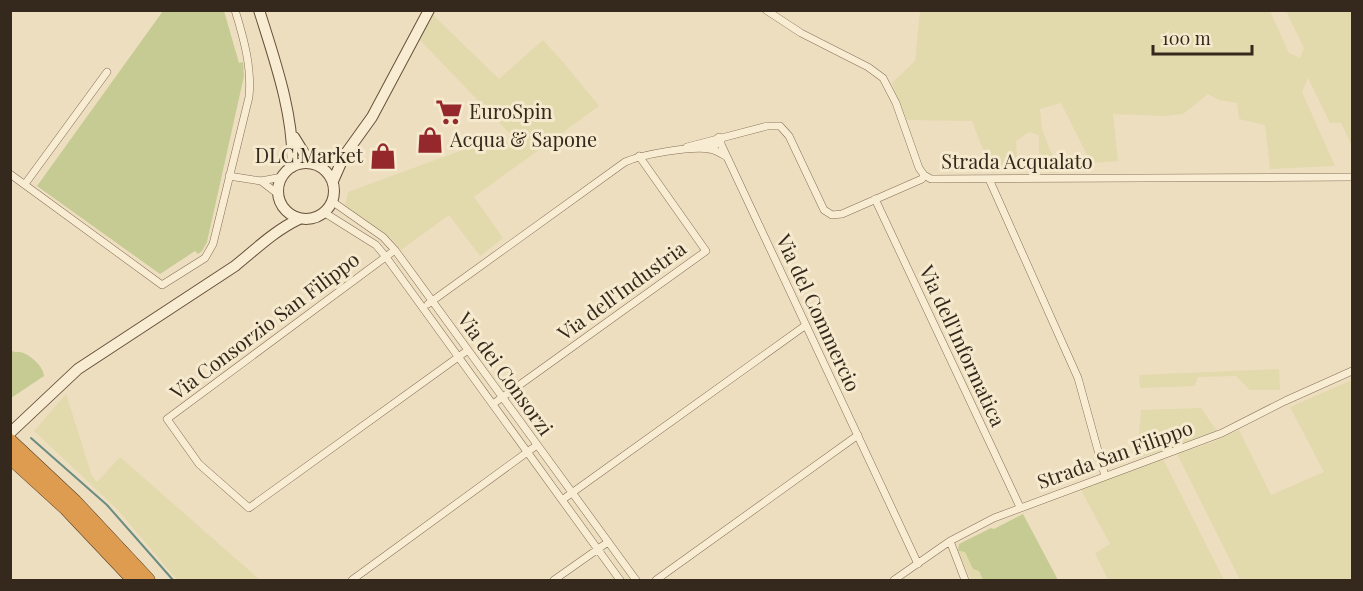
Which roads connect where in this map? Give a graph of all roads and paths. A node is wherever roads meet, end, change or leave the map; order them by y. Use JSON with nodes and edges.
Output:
{"nodes":[{"id":1,"x":235,"y":10,"type":"edge"},
{"id":2,"x":259,"y":10,"type":"edge"},
{"id":3,"x":429,"y":10,"type":"edge"},
{"id":4,"x":766,"y":10,"type":"edge"},
{"id":5,"x":107,"y":72,"type":"dead end"},
{"id":6,"x":292,"y":134,"type":"junction"},
{"id":7,"x":720,"y":140,"type":"junction"},
{"id":8,"x":710,"y":149,"type":"junction"},
{"id":9,"x":678,"y":150,"type":"junction"},
{"id":10,"x":344,"y":156,"type":"junction"},
{"id":11,"x":639,"y":156,"type":"junction"},
{"id":12,"x":727,"y":157,"type":"junction"},
{"id":13,"x":310,"y":163,"type":"junction"},
{"id":14,"x":292,"y":167,"type":"junction"},
{"id":15,"x":321,"y":167,"type":"junction"},
{"id":16,"x":10,"y":174,"type":"edge"},
{"id":17,"x":924,"y":175,"type":"junction"},
{"id":18,"x":230,"y":176,"type":"junction"},
{"id":19,"x":282,"y":177,"type":"junction"},
{"id":20,"x":1353,"y":177,"type":"edge"},
{"id":21,"x":989,"y":179,"type":"junction"},
{"id":22,"x":261,"y":181,"type":"junction"},
{"id":23,"x":333,"y":181,"type":"junction"},
{"id":24,"x":25,"y":184,"type":"junction"},
{"id":25,"x":278,"y":194,"type":"junction"},
{"id":26,"x":875,"y":199,"type":"junction"},
{"id":27,"x":333,"y":202,"type":"junction"},
{"id":28,"x":284,"y":209,"type":"junction"},
{"id":29,"x":324,"y":213,"type":"junction"},
{"id":30,"x":298,"y":219,"type":"junction"},
{"id":31,"x":271,"y":235,"type":"junction"},
{"id":32,"x":395,"y":250,"type":"junction"},
{"id":33,"x":386,"y":257,"type":"junction"},
{"id":34,"x":432,"y":301,"type":"junction"},
{"id":35,"x":423,"y":307,"type":"junction"},
{"id":36,"x":806,"y":325,"type":"junction"},
{"id":37,"x":468,"y":350,"type":"junction"},
{"id":38,"x":458,"y":356,"type":"junction"},
{"id":39,"x":1353,"y":371,"type":"edge"},
{"id":40,"x":502,"y":398,"type":"junction"},
{"id":41,"x":493,"y":404,"type":"junction"},
{"id":42,"x":13,"y":430,"type":"edge"},
{"id":43,"x":858,"y":435,"type":"junction"},
{"id":44,"x":10,"y":441,"type":"edge"},
{"id":45,"x":537,"y":445,"type":"junction"},
{"id":46,"x":528,"y":452,"type":"junction"},
{"id":47,"x":10,"y":457,"type":"edge"},
{"id":48,"x":1105,"y":476,"type":"junction"},
{"id":49,"x":572,"y":493,"type":"junction"},
{"id":50,"x":562,"y":500,"type":"junction"},
{"id":51,"x":1020,"y":507,"type":"junction"},
{"id":52,"x":608,"y":542,"type":"junction"},
{"id":53,"x":950,"y":542,"type":"junction"},
{"id":54,"x":598,"y":549,"type":"junction"},
{"id":55,"x":918,"y":564,"type":"junction"},
{"id":56,"x":134,"y":580,"type":"edge"},
{"id":57,"x":148,"y":580,"type":"edge"},
{"id":58,"x":352,"y":580,"type":"edge"},
{"id":59,"x":554,"y":580,"type":"edge"},
{"id":60,"x":620,"y":580,"type":"edge"},
{"id":61,"x":636,"y":580,"type":"edge"},
{"id":62,"x":656,"y":580,"type":"edge"},
{"id":63,"x":894,"y":580,"type":"edge"},
{"id":64,"x":965,"y":580,"type":"edge"}],
"edges":[{"from":1,"to":18,"type":"street"},
{"from":2,"to":6,"type":"main road"},
{"from":3,"to":10,"type":"main road"},
{"from":4,"to":17,"type":"street","name":"Strada Acqualato"},
{"from":5,"to":24,"type":"street"},
{"from":6,"to":13,"type":"main road"},
{"from":6,"to":14,"type":"main road"},
{"from":7,"to":8,"type":"street"},
{"from":7,"to":9,"type":"street"},
{"from":7,"to":12,"type":"street","name":"Via del Commercio"},
{"from":7,"to":26,"type":"street"},
{"from":8,"to":9,"type":"street"},
{"from":8,"to":12,"type":"street"},
{"from":9,"to":11,"type":"street"},
{"from":10,"to":15,"type":"main road"},
{"from":10,"to":23,"type":"main road"},
{"from":11,"to":34,"type":"street"},
{"from":11,"to":40,"type":"street","name":"Via dell'Industria"},
{"from":12,"to":36,"type":"street","name":"Via del Commercio"},
{"from":13,"to":14,"type":"main road"},
{"from":13,"to":15,"type":"main road"},
{"from":14,"to":19,"type":"main road"},
{"from":15,"to":23,"type":"main road"},
{"from":16,"to":24,"type":"street"},
{"from":17,"to":21,"type":"street","name":"Strada Acqualato"},
{"from":17,"to":26,"type":"street"},
{"from":18,"to":22,"type":"street"},
{"from":18,"to":24,"type":"street"},
{"from":19,"to":22,"type":"street"},
{"from":19,"to":25,"type":"main road"},
{"from":20,"to":21,"type":"street","name":"Strada Acqualato"},
{"from":21,"to":48,"type":"street"},
{"from":22,"to":25,"type":"street"},
{"from":23,"to":27,"type":"main road"},
{"from":25,"to":28,"type":"main road"},
{"from":26,"to":51,"type":"street","name":"Via dell'Informatica"},
{"from":27,"to":29,"type":"main road"},
{"from":27,"to":32,"type":"street","name":"Via dei Consorzi"},
{"from":28,"to":30,"type":"main road"},
{"from":28,"to":31,"type":"main road"},
{"from":29,"to":30,"type":"main road"},
{"from":29,"to":33,"type":"street","name":"Via dei Consorzi"},
{"from":30,"to":31,"type":"main road"},
{"from":31,"to":42,"type":"main road"},
{"from":32,"to":33,"type":"street","name":"Via Consorzio San Filippo"},
{"from":32,"to":34,"type":"street","name":"Via dei Consorzi"},
{"from":33,"to":35,"type":"street","name":"Via dei Consorzi"},
{"from":33,"to":38,"type":"street","name":"Via Consorzio San Filippo"},
{"from":34,"to":35,"type":"street"},
{"from":34,"to":37,"type":"street","name":"Via dei Consorzi"},
{"from":35,"to":38,"type":"street","name":"Via dei Consorzi"},
{"from":36,"to":43,"type":"street","name":"Via del Commercio"},
{"from":36,"to":49,"type":"street"},
{"from":37,"to":38,"type":"street"},
{"from":37,"to":40,"type":"street","name":"Via dei Consorzi"},
{"from":38,"to":41,"type":"street","name":"Via dei Consorzi"},
{"from":39,"to":48,"type":"street","name":"Strada San Filippo"},
{"from":40,"to":41,"type":"street","name":"Via dell'Industria"},
{"from":40,"to":45,"type":"street","name":"Via dei Consorzi"},
{"from":41,"to":46,"type":"street","name":"Via dei Consorzi"},
{"from":43,"to":55,"type":"street","name":"Via del Commercio"},
{"from":43,"to":62,"type":"street"},
{"from":44,"to":57,"type":"highway"},
{"from":45,"to":46,"type":"street"},
{"from":45,"to":49,"type":"street","name":"Via dei Consorzi"},
{"from":46,"to":50,"type":"street","name":"Via dei Consorzi"},
{"from":46,"to":58,"type":"street"},
{"from":47,"to":56,"type":"highway"},
{"from":48,"to":51,"type":"street","name":"Strada San Filippo"},
{"from":49,"to":50,"type":"street"},
{"from":49,"to":52,"type":"street","name":"Via dei Consorzi"},
{"from":50,"to":54,"type":"street","name":"Via dei Consorzi"},
{"from":51,"to":53,"type":"street","name":"Strada San Filippo"},
{"from":52,"to":54,"type":"street"},
{"from":52,"to":61,"type":"street","name":"Via dei Consorzi"},
{"from":53,"to":55,"type":"street","name":"Strada San Filippo"},
{"from":53,"to":64,"type":"street"},
{"from":54,"to":59,"type":"street"},
{"from":54,"to":60,"type":"street","name":"Via dei Consorzi"},
{"from":55,"to":63,"type":"street","name":"Strada San Filippo"}]}
